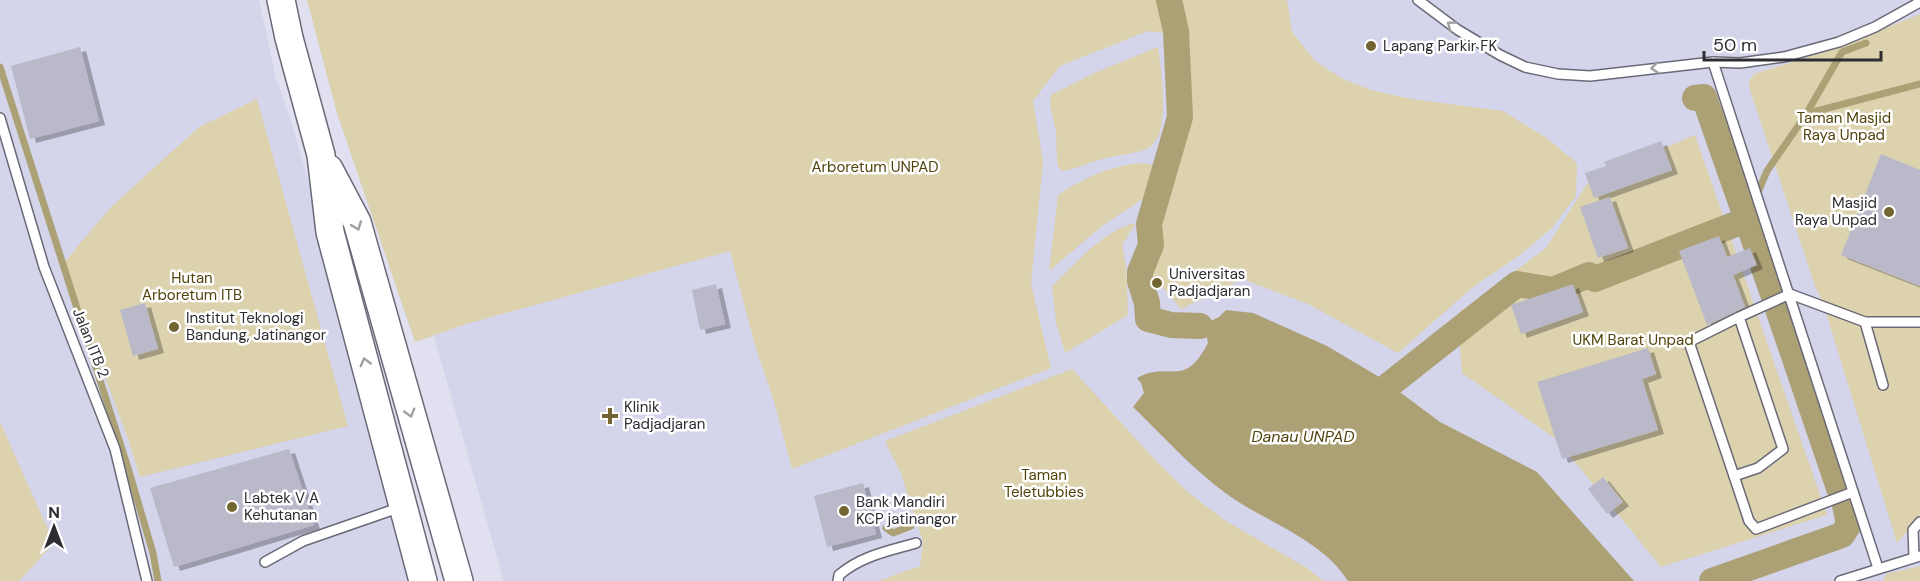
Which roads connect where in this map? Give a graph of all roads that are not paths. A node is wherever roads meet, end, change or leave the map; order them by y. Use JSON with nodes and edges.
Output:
{"nodes":[{"id":1,"x":281,"y":0,"type":"edge"},
{"id":2,"x":1418,"y":0,"type":"edge"},
{"id":3,"x":1920,"y":2,"type":"edge"},
{"id":4,"x":1713,"y":62,"type":"junction"},
{"id":5,"x":0,"y":118,"type":"edge"},
{"id":6,"x":321,"y":155,"type":"junction"},
{"id":7,"x":1790,"y":294,"type":"junction"},
{"id":8,"x":1738,"y":317,"type":"junction"},
{"id":9,"x":1865,"y":322,"type":"junction"},
{"id":10,"x":1920,"y":322,"type":"edge"},
{"id":11,"x":1883,"y":385,"type":"dead end"},
{"id":12,"x":1734,"y":476,"type":"junction"},
{"id":13,"x":1853,"y":492,"type":"junction"},
{"id":14,"x":403,"y":506,"type":"junction"},
{"id":15,"x":1920,"y":522,"type":"edge"},
{"id":16,"x":916,"y":543,"type":"dead end"},
{"id":17,"x":1917,"y":557,"type":"edge"},
{"id":18,"x":265,"y":562,"type":"dead end"},
{"id":19,"x":1878,"y":568,"type":"junction"},
{"id":20,"x":147,"y":581,"type":"edge"},
{"id":21,"x":423,"y":581,"type":"edge"},
{"id":22,"x":459,"y":581,"type":"edge"},
{"id":23,"x":838,"y":581,"type":"edge"},
{"id":24,"x":1840,"y":581,"type":"edge"}],
"edges":[{"from":1,"to":6,"type":"main road"},
{"from":4,"to":2,"type":"lane","one_way":true},
{"from":3,"to":4,"type":"lane"},
{"from":4,"to":7,"type":"lane"},
{"from":5,"to":20,"type":"lane","name":"Jalan ITB 2"},
{"from":14,"to":6,"type":"main road","one_way":true},
{"from":6,"to":22,"type":"main road","one_way":true},
{"from":7,"to":8,"type":"lane"},
{"from":7,"to":9,"type":"lane"},
{"from":7,"to":13,"type":"lane"},
{"from":8,"to":12,"type":"lane"},
{"from":8,"to":12,"type":"lane"},
{"from":9,"to":10,"type":"lane"},
{"from":9,"to":11,"type":"lane"},
{"from":12,"to":13,"type":"lane"},
{"from":13,"to":19,"type":"lane"},
{"from":14,"to":18,"type":"lane"},
{"from":14,"to":21,"type":"main road"},
{"from":15,"to":17,"type":"lane"},
{"from":16,"to":23,"type":"lane"},
{"from":17,"to":19,"type":"lane"},
{"from":19,"to":24,"type":"lane"}]}
